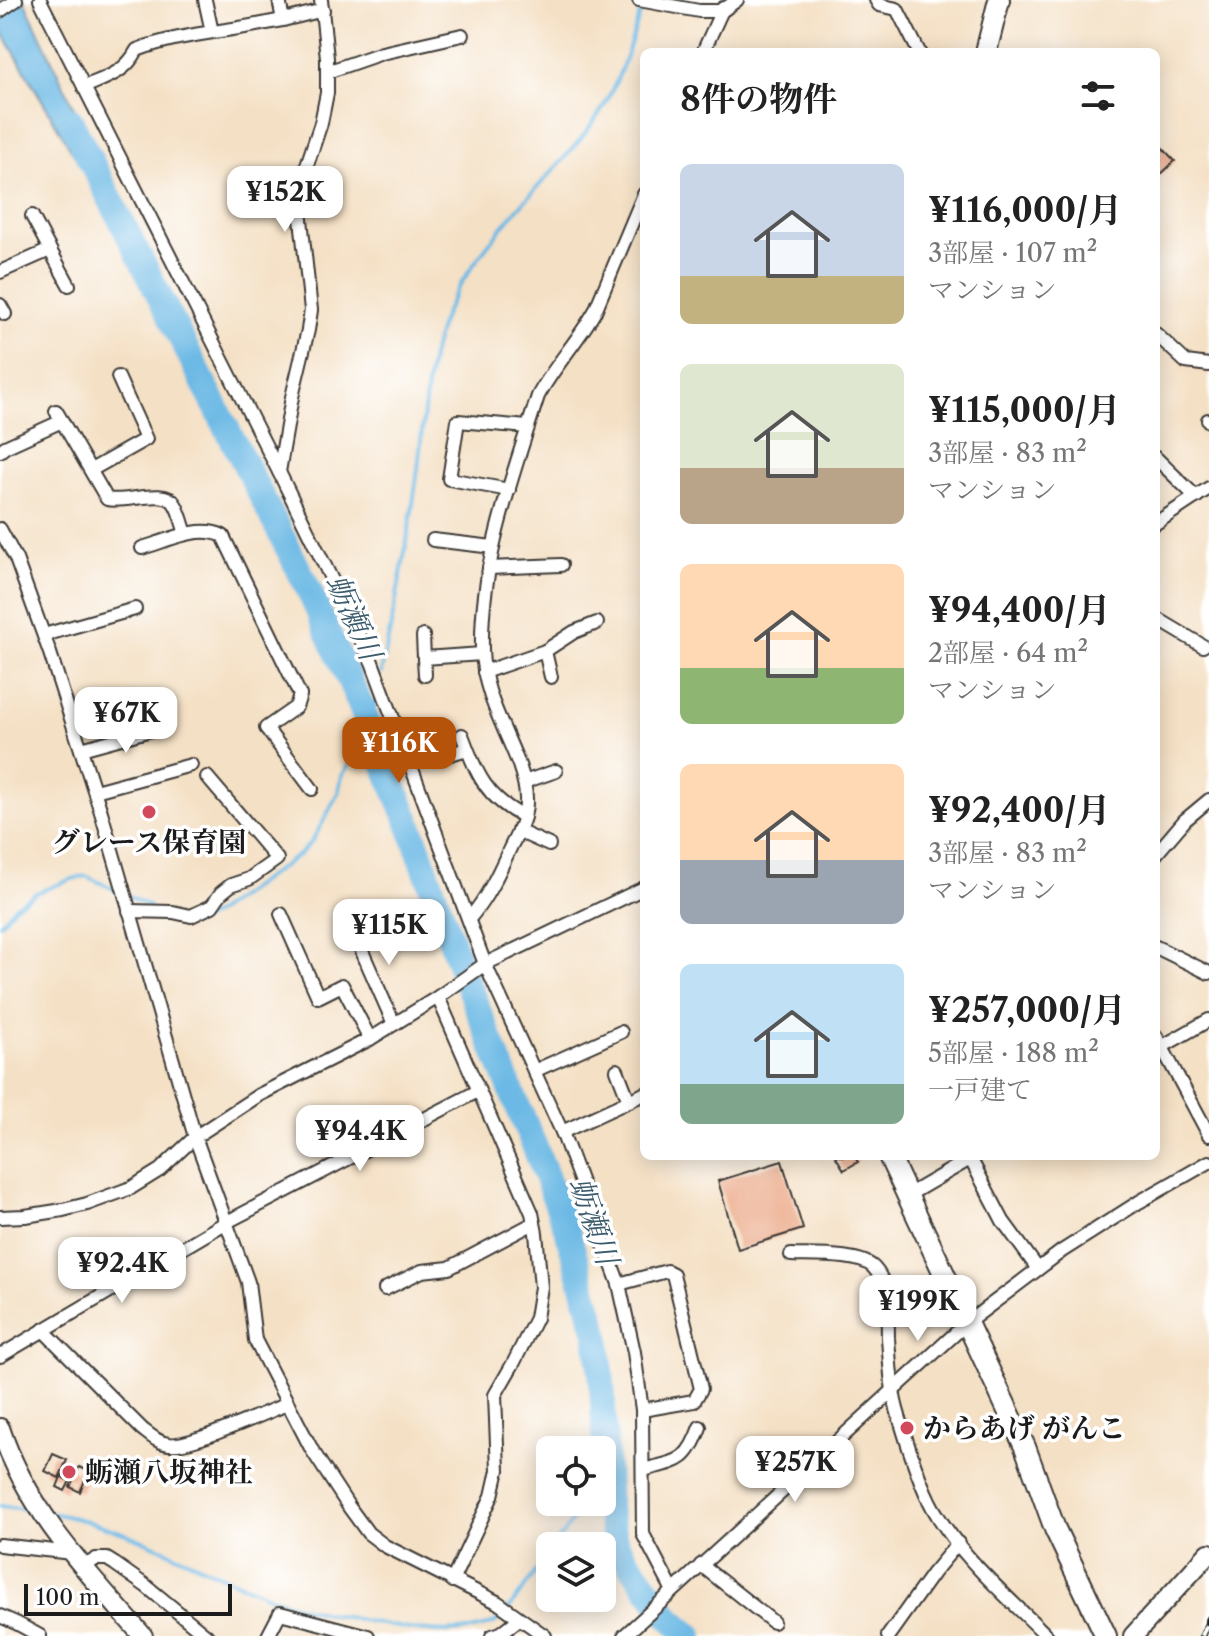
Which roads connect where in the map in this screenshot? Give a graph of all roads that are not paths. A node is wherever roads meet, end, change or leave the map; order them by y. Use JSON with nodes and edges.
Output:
{"nodes":[{"id":1,"x":16,"y":0,"type":"edge"},
{"id":2,"x":40,"y":0,"type":"edge"},
{"id":3,"x":205,"y":0,"type":"edge"},
{"id":4,"x":279,"y":0,"type":"edge"},
{"id":5,"x":639,"y":0,"type":"edge"},
{"id":6,"x":737,"y":0,"type":"edge"},
{"id":7,"x":876,"y":0,"type":"edge"},
{"id":8,"x":999,"y":0,"type":"edge"},
{"id":9,"x":322,"y":5,"type":"edge"},
{"id":10,"x":724,"y":6,"type":"edge"},
{"id":11,"x":0,"y":11,"type":"edge"},
{"id":12,"x":283,"y":20,"type":"junction"},
{"id":13,"x":212,"y":32,"type":"junction"},
{"id":14,"x":462,"y":35,"type":"dead end"},
{"id":15,"x":705,"y":48,"type":"edge"},
{"id":16,"x":917,"y":48,"type":"edge"},
{"id":17,"x":987,"y":48,"type":"edge"},
{"id":18,"x":327,"y":72,"type":"junction"},
{"id":19,"x":84,"y":87,"type":"junction"},
{"id":20,"x":640,"y":204,"type":"edge"},
{"id":21,"x":32,"y":216,"type":"dead end"},
{"id":22,"x":50,"y":250,"type":"junction"},
{"id":23,"x":0,"y":272,"type":"edge"},
{"id":24,"x":69,"y":285,"type":"dead end"},
{"id":25,"x":1160,"y":338,"type":"edge"},
{"id":26,"x":1209,"y":365,"type":"edge"},
{"id":27,"x":118,"y":377,"type":"dead end"},
{"id":28,"x":528,"y":427,"type":"junction"},
{"id":29,"x":0,"y":451,"type":"edge"},
{"id":30,"x":1160,"y":462,"type":"edge"},
{"id":31,"x":91,"y":470,"type":"junction"},
{"id":32,"x":279,"y":472,"type":"junction"},
{"id":33,"x":1209,"y":488,"type":"edge"},
{"id":34,"x":509,"y":490,"type":"junction"},
{"id":35,"x":1196,"y":497,"type":"junction"},
{"id":36,"x":1160,"y":516,"type":"edge"},
{"id":37,"x":0,"y":530,"type":"edge"},
{"id":38,"x":186,"y":534,"type":"junction"},
{"id":39,"x":433,"y":540,"type":"dead end"},
{"id":40,"x":493,"y":547,"type":"junction"},
{"id":41,"x":142,"y":548,"type":"dead end"},
{"id":42,"x":561,"y":565,"type":"dead end"},
{"id":43,"x":489,"y":568,"type":"junction"},
{"id":44,"x":135,"y":609,"type":"dead end"},
{"id":45,"x":1160,"y":620,"type":"edge"},
{"id":46,"x":597,"y":623,"type":"dead end"},
{"id":47,"x":44,"y":635,"type":"junction"},
{"id":48,"x":423,"y":636,"type":"dead end"},
{"id":49,"x":1203,"y":646,"type":"dead end"},
{"id":50,"x":545,"y":651,"type":"junction"},
{"id":51,"x":482,"y":654,"type":"junction"},
{"id":52,"x":424,"y":658,"type":"junction"},
{"id":53,"x":484,"y":672,"type":"junction"},
{"id":54,"x":425,"y":675,"type":"dead end"},
{"id":55,"x":551,"y":677,"type":"dead end"},
{"id":56,"x":162,"y":727,"type":"dead end"},
{"id":57,"x":462,"y":735,"type":"dead end"},
{"id":58,"x":81,"y":749,"type":"junction"},
{"id":59,"x":467,"y":749,"type":"junction"},
{"id":60,"x":447,"y":755,"type":"dead end"},
{"id":61,"x":191,"y":765,"type":"dead end"},
{"id":62,"x":556,"y":771,"type":"dead end"},
{"id":63,"x":207,"y":777,"type":"dead end"},
{"id":64,"x":524,"y":782,"type":"junction"},
{"id":65,"x":312,"y":789,"type":"dead end"},
{"id":66,"x":95,"y":791,"type":"junction"},
{"id":67,"x":1209,"y":800,"type":"edge"},
{"id":68,"x":524,"y":817,"type":"junction"},
{"id":69,"x":518,"y":831,"type":"junction"},
{"id":70,"x":549,"y":845,"type":"dead end"},
{"id":71,"x":1160,"y":849,"type":"edge"},
{"id":72,"x":640,"y":890,"type":"edge"},
{"id":73,"x":129,"y":911,"type":"junction"},
{"id":74,"x":281,"y":914,"type":"dead end"},
{"id":75,"x":469,"y":919,"type":"junction"},
{"id":76,"x":350,"y":924,"type":"dead end"},
{"id":77,"x":1160,"y":949,"type":"edge"},
{"id":78,"x":482,"y":965,"type":"junction"},
{"id":79,"x":1209,"y":973,"type":"edge"},
{"id":80,"x":441,"y":995,"type":"junction"},
{"id":81,"x":1209,"y":1020,"type":"edge"},
{"id":82,"x":394,"y":1024,"type":"junction"},
{"id":83,"x":621,"y":1032,"type":"dead end"},
{"id":84,"x":370,"y":1039,"type":"junction"},
{"id":85,"x":1160,"y":1044,"type":"edge"},
{"id":86,"x":1160,"y":1049,"type":"edge"},
{"id":87,"x":617,"y":1070,"type":"dead end"},
{"id":88,"x":534,"y":1071,"type":"junction"},
{"id":89,"x":478,"y":1091,"type":"junction"},
{"id":90,"x":640,"y":1096,"type":"edge"},
{"id":91,"x":629,"y":1101,"type":"junction"},
{"id":92,"x":562,"y":1132,"type":"junction"},
{"id":93,"x":1209,"y":1135,"type":"edge"},
{"id":94,"x":195,"y":1137,"type":"junction"},
{"id":95,"x":891,"y":1160,"type":"edge"},
{"id":96,"x":967,"y":1160,"type":"edge"},
{"id":97,"x":973,"y":1160,"type":"edge"},
{"id":98,"x":1209,"y":1162,"type":"edge"},
{"id":99,"x":908,"y":1195,"type":"junction"},
{"id":100,"x":0,"y":1217,"type":"edge"},
{"id":101,"x":225,"y":1223,"type":"junction"},
{"id":102,"x":534,"y":1223,"type":"junction"},
{"id":103,"x":791,"y":1255,"type":"dead end"},
{"id":104,"x":1038,"y":1269,"type":"junction"},
{"id":105,"x":619,"y":1284,"type":"junction"},
{"id":106,"x":385,"y":1289,"type":"dead end"},
{"id":107,"x":968,"y":1322,"type":"junction"},
{"id":108,"x":43,"y":1330,"type":"junction"},
{"id":109,"x":0,"y":1356,"type":"edge"},
{"id":110,"x":893,"y":1391,"type":"junction"},
{"id":111,"x":287,"y":1404,"type":"junction"},
{"id":112,"x":642,"y":1410,"type":"junction"},
{"id":113,"x":700,"y":1427,"type":"dead end"},
{"id":114,"x":0,"y":1428,"type":"edge"},
{"id":115,"x":643,"y":1470,"type":"junction"},
{"id":116,"x":958,"y":1543,"type":"junction"},
{"id":117,"x":0,"y":1545,"type":"edge"},
{"id":118,"x":1209,"y":1553,"type":"edge"},
{"id":119,"x":78,"y":1560,"type":"junction"},
{"id":120,"x":701,"y":1565,"type":"junction"},
{"id":121,"x":452,"y":1581,"type":"junction"},
{"id":122,"x":673,"y":1591,"type":"junction"},
{"id":123,"x":0,"y":1616,"type":"edge"},
{"id":124,"x":516,"y":1617,"type":"junction"},
{"id":125,"x":773,"y":1622,"type":"dead end"},
{"id":126,"x":628,"y":1632,"type":"edge"},
{"id":127,"x":40,"y":1636,"type":"edge"},
{"id":128,"x":143,"y":1636,"type":"edge"},
{"id":129,"x":207,"y":1636,"type":"edge"},
{"id":130,"x":268,"y":1636,"type":"edge"},
{"id":131,"x":368,"y":1636,"type":"edge"},
{"id":132,"x":492,"y":1636,"type":"edge"},
{"id":133,"x":545,"y":1636,"type":"edge"},
{"id":134,"x":888,"y":1636,"type":"edge"},
{"id":135,"x":1047,"y":1636,"type":"edge"},
{"id":136,"x":1106,"y":1636,"type":"edge"},
{"id":137,"x":1133,"y":1636,"type":"edge"}],
"edges":[{"from":1,"to":11,"type":"street"},
{"from":2,"to":19,"type":"street"},
{"from":3,"to":13,"type":"street"},
{"from":4,"to":12,"type":"street"},
{"from":5,"to":10,"type":"street"},
{"from":6,"to":10,"type":"street"},
{"from":7,"to":16,"type":"street"},
{"from":8,"to":17,"type":"main road"},
{"from":9,"to":12,"type":"street"},
{"from":9,"to":18,"type":"street"},
{"from":10,"to":15,"type":"street"},
{"from":12,"to":13,"type":"street"},
{"from":13,"to":19,"type":"street"},
{"from":14,"to":18,"type":"street"},
{"from":18,"to":32,"type":"street"},
{"from":19,"to":32,"type":"street"},
{"from":20,"to":28,"type":"street"},
{"from":21,"to":22,"type":"street"},
{"from":22,"to":23,"type":"street"},
{"from":22,"to":24,"type":"street"},
{"from":25,"to":26,"type":"street"},
{"from":27,"to":31,"type":"street"},
{"from":28,"to":34,"type":"street"},
{"from":28,"to":34,"type":"street"},
{"from":29,"to":31,"type":"street"},
{"from":30,"to":35,"type":"street"},
{"from":31,"to":38,"type":"street"},
{"from":32,"to":75,"type":"street"},
{"from":33,"to":35,"type":"street"},
{"from":34,"to":40,"type":"street"},
{"from":35,"to":36,"type":"street"},
{"from":37,"to":47,"type":"street"},
{"from":38,"to":41,"type":"street"},
{"from":38,"to":65,"type":"street"},
{"from":39,"to":40,"type":"street"},
{"from":40,"to":43,"type":"street"},
{"from":42,"to":43,"type":"street"},
{"from":43,"to":51,"type":"street"},
{"from":44,"to":47,"type":"street"},
{"from":45,"to":49,"type":"street"},
{"from":46,"to":50,"type":"street"},
{"from":47,"to":58,"type":"street"},
{"from":48,"to":52,"type":"street"},
{"from":50,"to":53,"type":"street"},
{"from":50,"to":55,"type":"street"},
{"from":51,"to":52,"type":"street"},
{"from":51,"to":53,"type":"street"},
{"from":52,"to":54,"type":"street"},
{"from":53,"to":64,"type":"street"},
{"from":56,"to":58,"type":"street"},
{"from":57,"to":59,"type":"street"},
{"from":58,"to":66,"type":"street"},
{"from":59,"to":60,"type":"street"},
{"from":59,"to":68,"type":"street"},
{"from":61,"to":66,"type":"street"},
{"from":62,"to":64,"type":"street"},
{"from":63,"to":73,"type":"street"},
{"from":64,"to":68,"type":"street"},
{"from":66,"to":73,"type":"street"},
{"from":67,"to":71,"type":"street"},
{"from":68,"to":69,"type":"street"},
{"from":69,"to":70,"type":"street"},
{"from":69,"to":75,"type":"street"},
{"from":72,"to":78,"type":"street"},
{"from":73,"to":94,"type":"street"},
{"from":74,"to":84,"type":"street"},
{"from":75,"to":78,"type":"street"},
{"from":76,"to":82,"type":"street"},
{"from":77,"to":79,"type":"street"},
{"from":78,"to":80,"type":"street"},
{"from":78,"to":88,"type":"street"},
{"from":80,"to":82,"type":"street"},
{"from":80,"to":89,"type":"street"},
{"from":81,"to":85,"type":"street"},
{"from":82,"to":84,"type":"street"},
{"from":83,"to":88,"type":"street"},
{"from":84,"to":94,"type":"street"},
{"from":86,"to":93,"type":"street"},
{"from":87,"to":91,"type":"street"},
{"from":88,"to":92,"type":"street"},
{"from":89,"to":101,"type":"street"},
{"from":89,"to":102,"type":"street"},
{"from":90,"to":91,"type":"street"},
{"from":91,"to":92,"type":"street"},
{"from":92,"to":105,"type":"street"},
{"from":94,"to":100,"type":"street"},
{"from":94,"to":101,"type":"street"},
{"from":95,"to":99,"type":"main road"},
{"from":96,"to":99,"type":"street"},
{"from":97,"to":104,"type":"street"},
{"from":98,"to":104,"type":"street"},
{"from":99,"to":107,"type":"main road"},
{"from":101,"to":108,"type":"street"},
{"from":101,"to":111,"type":"street"},
{"from":102,"to":106,"type":"street"},
{"from":102,"to":121,"type":"street"},
{"from":103,"to":110,"type":"street"},
{"from":104,"to":107,"type":"street"},
{"from":105,"to":112,"type":"street"},
{"from":105,"to":112,"type":"street"},
{"from":107,"to":110,"type":"street"},
{"from":107,"to":136,"type":"main road"},
{"from":108,"to":109,"type":"street"},
{"from":108,"to":111,"type":"street"},
{"from":110,"to":116,"type":"street"},
{"from":110,"to":120,"type":"street"},
{"from":111,"to":121,"type":"street"},
{"from":112,"to":115,"type":"street"},
{"from":113,"to":115,"type":"street"},
{"from":114,"to":119,"type":"street"},
{"from":115,"to":122,"type":"street"},
{"from":116,"to":134,"type":"street"},
{"from":116,"to":135,"type":"street"},
{"from":117,"to":119,"type":"street"},
{"from":118,"to":137,"type":"street"},
{"from":119,"to":128,"type":"street"},
{"from":119,"to":129,"type":"street"},
{"from":120,"to":122,"type":"street"},
{"from":120,"to":125,"type":"street"},
{"from":121,"to":124,"type":"street"},
{"from":122,"to":126,"type":"street"},
{"from":123,"to":127,"type":"street"},
{"from":124,"to":132,"type":"street"},
{"from":124,"to":133,"type":"street"},
{"from":130,"to":131,"type":"street"}]}
